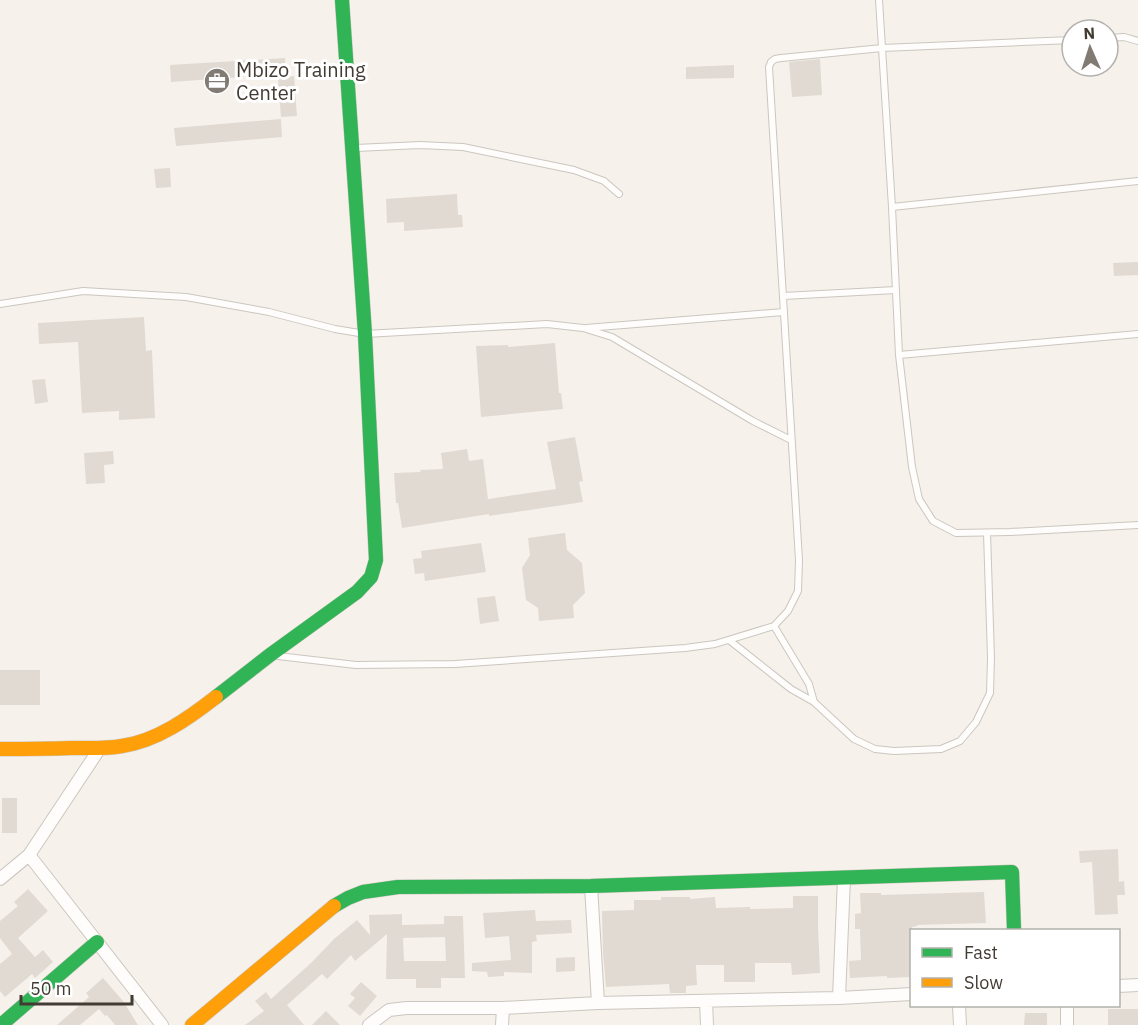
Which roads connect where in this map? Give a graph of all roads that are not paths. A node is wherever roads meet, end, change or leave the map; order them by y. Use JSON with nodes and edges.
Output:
{"nodes":[{"id":1,"x":342,"y":0,"type":"edge"},
{"id":2,"x":879,"y":0,"type":"edge"},
{"id":3,"x":1120,"y":37,"type":"edge"},
{"id":4,"x":1138,"y":40,"type":"edge"},
{"id":5,"x":1060,"y":41,"type":"edge"},
{"id":6,"x":882,"y":48,"type":"junction"},
{"id":7,"x":352,"y":149,"type":"junction"},
{"id":8,"x":1138,"y":181,"type":"edge"},
{"id":9,"x":619,"y":194,"type":"dead end"},
{"id":10,"x":892,"y":207,"type":"junction"},
{"id":11,"x":896,"y":290,"type":"junction"},
{"id":12,"x":783,"y":296,"type":"junction"},
{"id":13,"x":0,"y":304,"type":"edge"},
{"id":14,"x":784,"y":312,"type":"junction"},
{"id":15,"x":583,"y":328,"type":"junction"},
{"id":16,"x":365,"y":334,"type":"junction"},
{"id":17,"x":1138,"y":334,"type":"edge"},
{"id":18,"x":899,"y":355,"type":"junction"},
{"id":19,"x":791,"y":440,"type":"junction"},
{"id":20,"x":1138,"y":525,"type":"edge"},
{"id":21,"x":987,"y":532,"type":"junction"},
{"id":22,"x":774,"y":626,"type":"junction"},
{"id":23,"x":729,"y":640,"type":"junction"},
{"id":24,"x":270,"y":655,"type":"junction"},
{"id":25,"x":814,"y":702,"type":"junction"},
{"id":26,"x":100,"y":748,"type":"junction"},
{"id":27,"x":0,"y":749,"type":"edge"},
{"id":28,"x":29,"y":855,"type":"junction"},
{"id":29,"x":844,"y":878,"type":"junction"},
{"id":30,"x":0,"y":879,"type":"edge"},
{"id":31,"x":591,"y":886,"type":"junction"},
{"id":32,"x":1014,"y":929,"type":"edge"},
{"id":33,"x":97,"y":942,"type":"junction"},
{"id":34,"x":1138,"y":985,"type":"edge"},
{"id":35,"x":1120,"y":986,"type":"edge"},
{"id":36,"x":910,"y":994,"type":"edge"},
{"id":37,"x":839,"y":998,"type":"junction"},
{"id":38,"x":706,"y":1001,"type":"junction"},
{"id":39,"x":598,"y":1003,"type":"junction"},
{"id":40,"x":959,"y":1007,"type":"edge"},
{"id":41,"x":1067,"y":1007,"type":"edge"},
{"id":42,"x":503,"y":1008,"type":"junction"},
{"id":43,"x":1,"y":1025,"type":"edge"},
{"id":44,"x":162,"y":1025,"type":"edge"},
{"id":45,"x":192,"y":1025,"type":"edge"},
{"id":46,"x":369,"y":1025,"type":"edge"},
{"id":47,"x":502,"y":1025,"type":"edge"},
{"id":48,"x":707,"y":1025,"type":"edge"},
{"id":49,"x":960,"y":1025,"type":"edge"},
{"id":50,"x":1067,"y":1025,"type":"edge"}],
"edges":[{"from":1,"to":7,"type":"street"},
{"from":2,"to":6,"type":"lane"},
{"from":3,"to":4,"type":"lane"},
{"from":5,"to":6,"type":"lane"},
{"from":6,"to":10,"type":"lane"},
{"from":6,"to":12,"type":"lane"},
{"from":7,"to":9,"type":"lane"},
{"from":7,"to":16,"type":"street"},
{"from":8,"to":10,"type":"lane"},
{"from":10,"to":11,"type":"lane"},
{"from":11,"to":12,"type":"lane"},
{"from":11,"to":18,"type":"lane"},
{"from":12,"to":14,"type":"lane"},
{"from":13,"to":16,"type":"lane"},
{"from":14,"to":15,"type":"lane"},
{"from":14,"to":19,"type":"lane"},
{"from":15,"to":16,"type":"lane"},
{"from":15,"to":19,"type":"lane"},
{"from":16,"to":24,"type":"street"},
{"from":17,"to":18,"type":"lane"},
{"from":18,"to":21,"type":"lane"},
{"from":19,"to":22,"type":"lane"},
{"from":20,"to":21,"type":"lane"},
{"from":21,"to":25,"type":"lane"},
{"from":22,"to":23,"type":"lane"},
{"from":22,"to":25,"type":"lane"},
{"from":23,"to":24,"type":"lane"},
{"from":23,"to":25,"type":"lane"},
{"from":24,"to":26,"type":"street"},
{"from":26,"to":27,"type":"street"},
{"from":26,"to":28,"type":"street"},
{"from":28,"to":30,"type":"street"},
{"from":28,"to":33,"type":"street"},
{"from":29,"to":31,"type":"street"},
{"from":29,"to":32,"type":"street"},
{"from":29,"to":37,"type":"street"},
{"from":31,"to":39,"type":"street"},
{"from":31,"to":45,"type":"street"},
{"from":33,"to":43,"type":"street"},
{"from":33,"to":44,"type":"street"},
{"from":34,"to":35,"type":"street"},
{"from":36,"to":37,"type":"street"},
{"from":37,"to":38,"type":"street"},
{"from":38,"to":39,"type":"street"},
{"from":38,"to":48,"type":"street"},
{"from":39,"to":42,"type":"street"},
{"from":40,"to":49,"type":"street"},
{"from":41,"to":50,"type":"street"},
{"from":42,"to":46,"type":"street"},
{"from":42,"to":47,"type":"street"}]}
